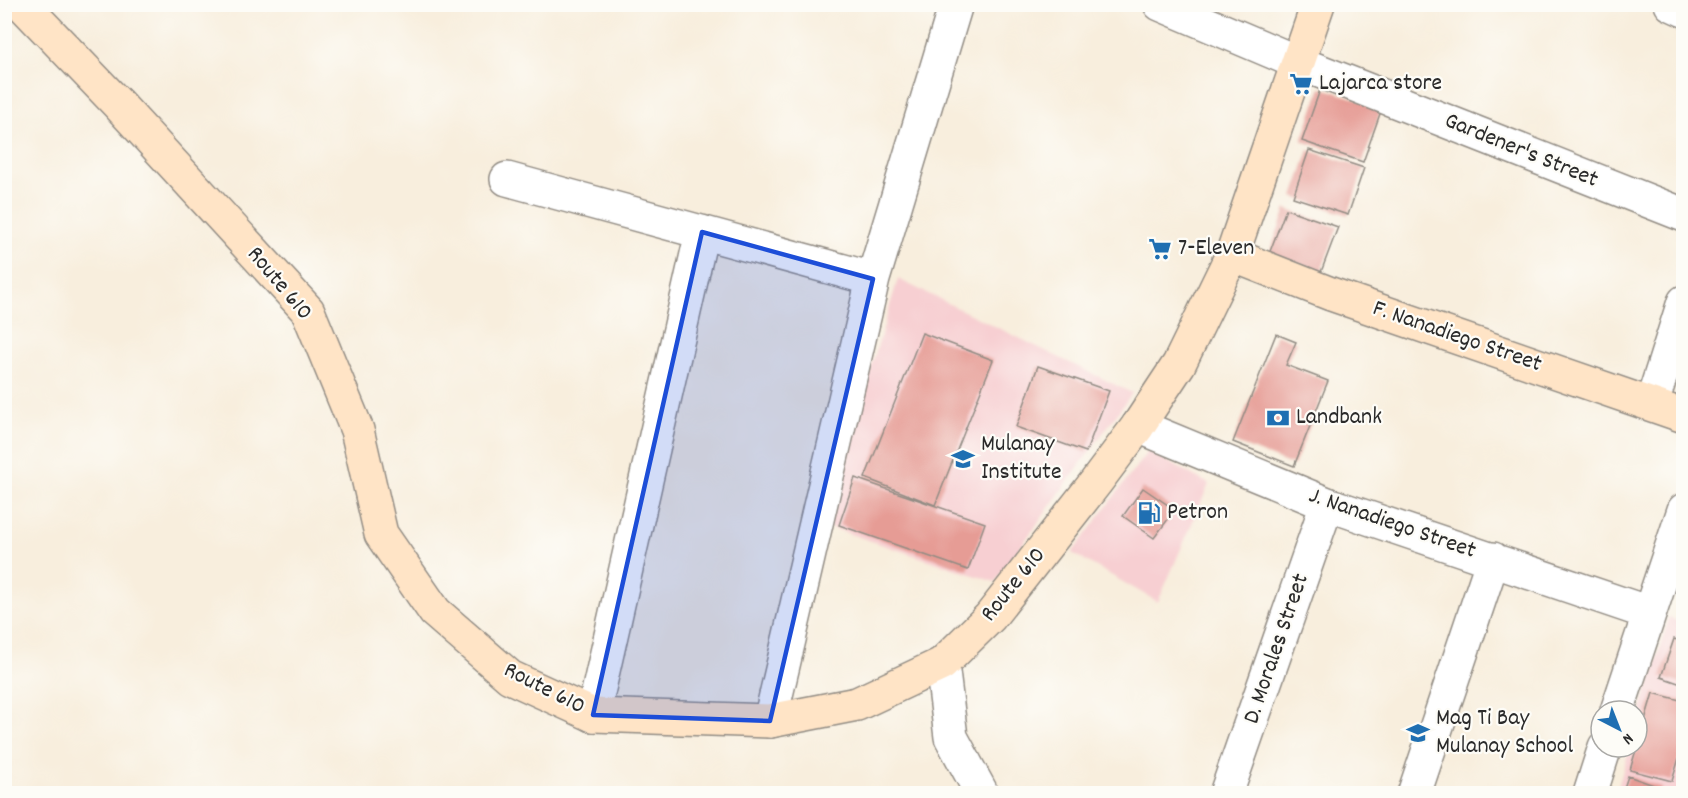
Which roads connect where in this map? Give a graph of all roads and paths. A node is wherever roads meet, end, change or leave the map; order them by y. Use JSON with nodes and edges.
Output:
{"nodes":[{"id":1,"x":22,"y":4,"type":"edge"},
{"id":2,"x":956,"y":4,"type":"edge"},
{"id":3,"x":1160,"y":4,"type":"edge"},
{"id":4,"x":1318,"y":4,"type":"edge"},
{"id":5,"x":1671,"y":4,"type":"edge"},
{"id":6,"x":1683,"y":9,"type":"edge"},
{"id":7,"x":1299,"y":63,"type":"junction"},
{"id":8,"x":507,"y":179,"type":"dead end"},
{"id":9,"x":1683,"y":215,"type":"edge"},
{"id":10,"x":702,"y":232,"type":"junction"},
{"id":11,"x":1232,"y":255,"type":"junction"},
{"id":12,"x":873,"y":279,"type":"junction"},
{"id":13,"x":1683,"y":302,"type":"edge"},
{"id":14,"x":1652,"y":403,"type":"junction"},
{"id":15,"x":1683,"y":416,"type":"edge"},
{"id":16,"x":1138,"y":426,"type":"junction"},
{"id":17,"x":1327,"y":504,"type":"junction"},
{"id":18,"x":1683,"y":510,"type":"edge"},
{"id":19,"x":1493,"y":559,"type":"junction"},
{"id":20,"x":1649,"y":613,"type":"junction"},
{"id":21,"x":942,"y":664,"type":"junction"},
{"id":22,"x":1621,"y":699,"type":"edge"},
{"id":23,"x":593,"y":715,"type":"junction"},
{"id":24,"x":770,"y":721,"type":"junction"},
{"id":25,"x":1601,"y":759,"type":"edge"},
{"id":26,"x":982,"y":794,"type":"edge"},
{"id":27,"x":1226,"y":794,"type":"edge"},
{"id":28,"x":1414,"y":794,"type":"edge"},
{"id":29,"x":1590,"y":794,"type":"edge"}],
"edges":[{"from":1,"to":23,"type":"main road","name":"Route 610"},
{"from":2,"to":12,"type":"street"},
{"from":3,"to":7,"type":"street","name":"Gardener's Street"},
{"from":4,"to":7,"type":"main road","name":"Route 610"},
{"from":5,"to":6,"type":"street"},
{"from":7,"to":9,"type":"street","name":"Gardener's Street"},
{"from":7,"to":11,"type":"main road","name":"Route 610"},
{"from":8,"to":10,"type":"street"},
{"from":10,"to":12,"type":"street"},
{"from":10,"to":23,"type":"street"},
{"from":11,"to":14,"type":"main road","name":"F. Nanadiego Street"},
{"from":11,"to":16,"type":"main road","name":"Route 610"},
{"from":12,"to":24,"type":"street"},
{"from":13,"to":14,"type":"street"},
{"from":14,"to":15,"type":"main road","name":"F. Nanadiego Street"},
{"from":16,"to":17,"type":"street","name":"J. Nanadiego Street"},
{"from":16,"to":21,"type":"main road","name":"Route 610"},
{"from":17,"to":19,"type":"street","name":"J. Nanadiego Street"},
{"from":17,"to":27,"type":"street","name":"D. Morales Street"},
{"from":18,"to":20,"type":"street"},
{"from":19,"to":20,"type":"street","name":"J. Nanadiego Street"},
{"from":19,"to":28,"type":"street"},
{"from":20,"to":22,"type":"street"},
{"from":21,"to":24,"type":"main road","name":"Route 610"},
{"from":21,"to":26,"type":"street"},
{"from":23,"to":24,"type":"main road","name":"Route 610"},
{"from":25,"to":29,"type":"street"}]}
